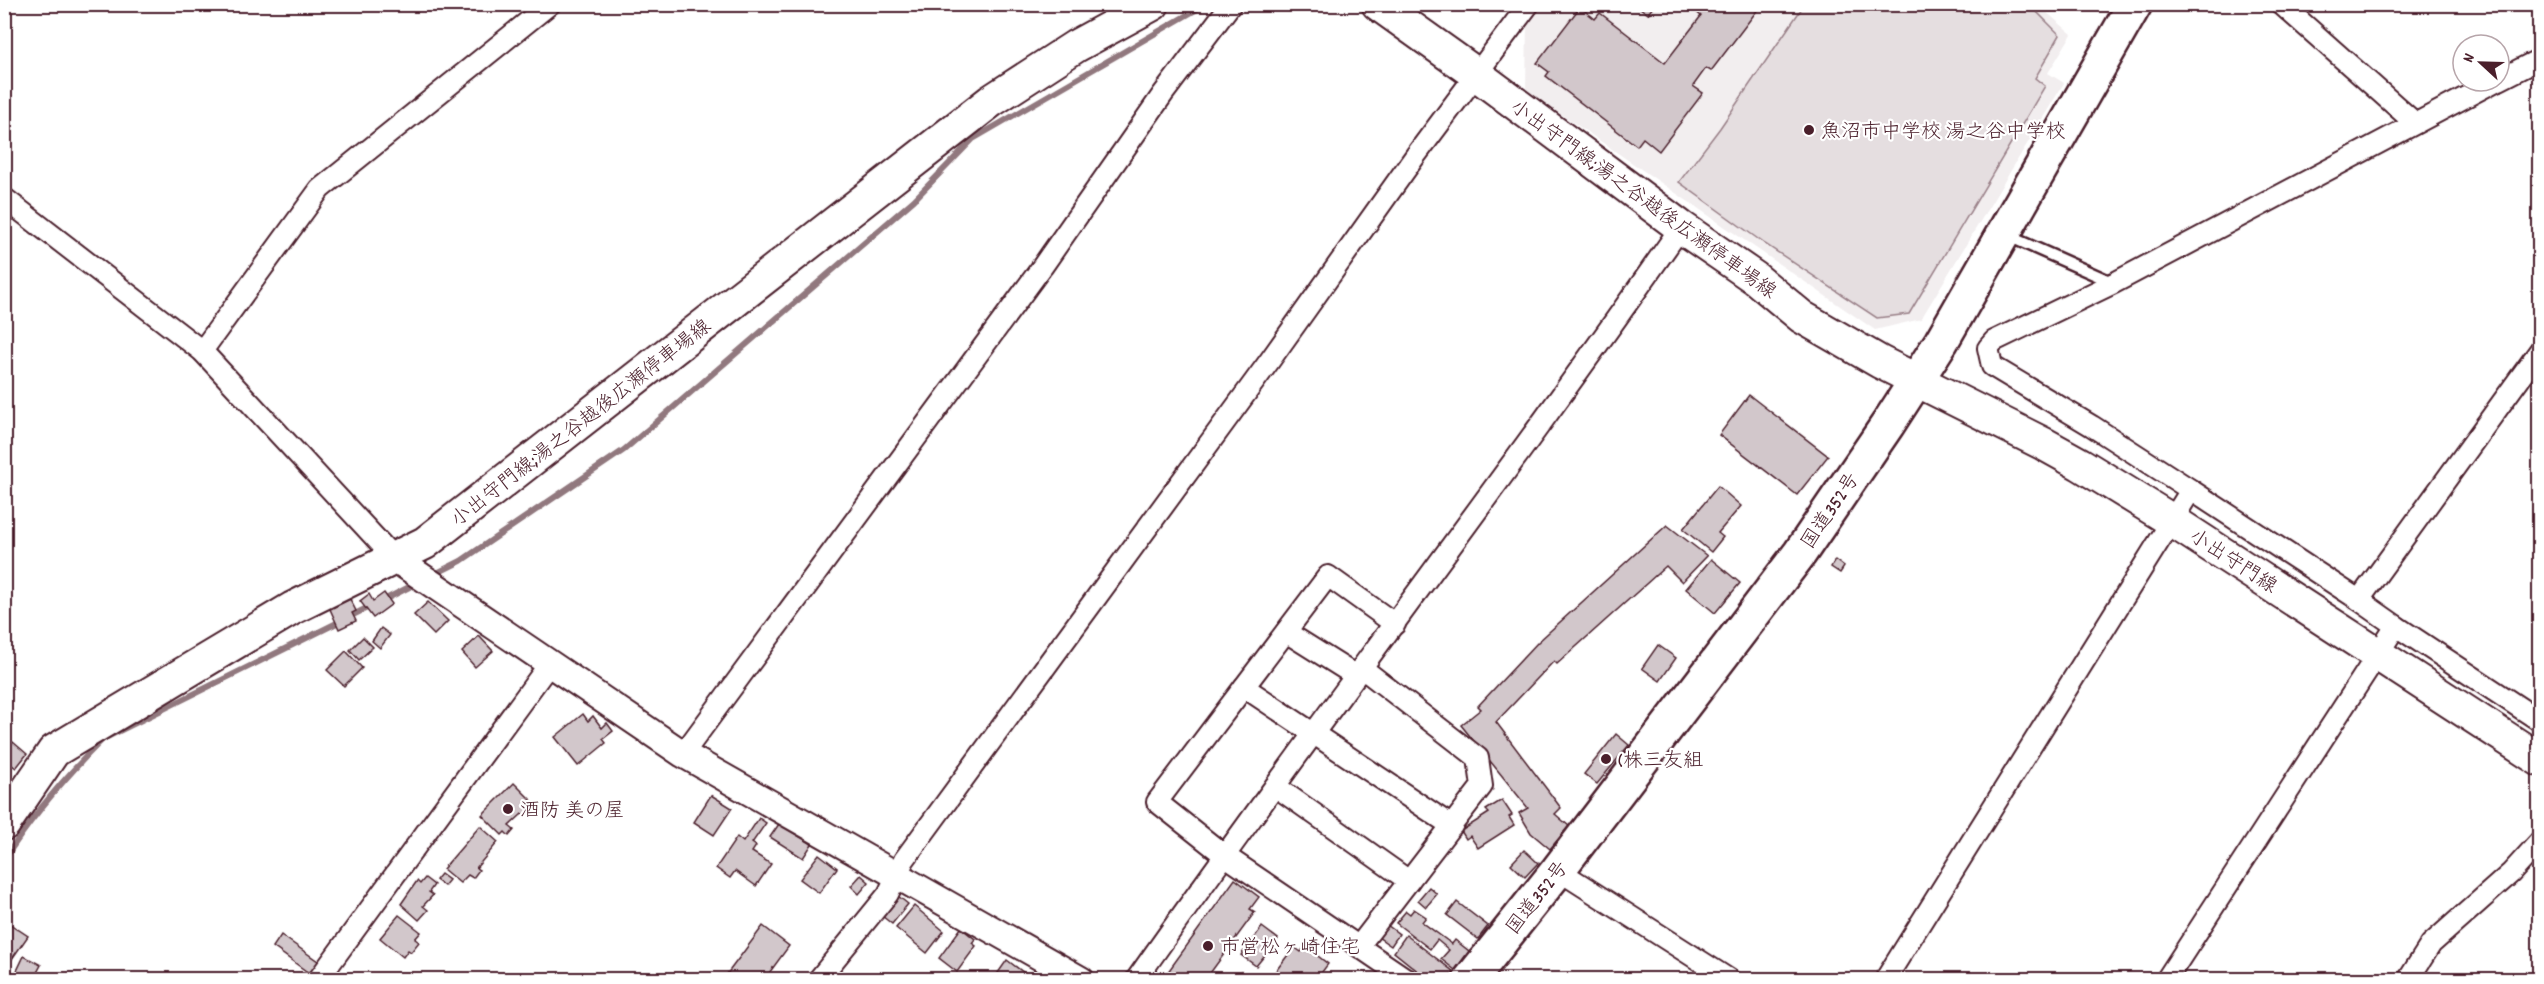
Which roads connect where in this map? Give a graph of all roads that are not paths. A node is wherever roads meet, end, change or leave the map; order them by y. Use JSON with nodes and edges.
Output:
{"nodes":[{"id":1,"x":550,"y":4,"type":"edge"},
{"id":2,"x":1153,"y":4,"type":"edge"},
{"id":3,"x":1231,"y":4,"type":"edge"},
{"id":4,"x":1378,"y":4,"type":"edge"},
{"id":5,"x":1529,"y":4,"type":"edge"},
{"id":6,"x":2135,"y":4,"type":"edge"},
{"id":7,"x":2281,"y":4,"type":"edge"},
{"id":8,"x":2540,"y":59,"type":"edge"},
{"id":9,"x":1476,"y":74,"type":"junction"},
{"id":10,"x":2511,"y":74,"type":"edge"},
{"id":11,"x":2473,"y":93,"type":"edge"},
{"id":12,"x":2415,"y":123,"type":"junction"},
{"id":13,"x":4,"y":198,"type":"edge"},
{"id":14,"x":1681,"y":227,"type":"junction"},
{"id":15,"x":2003,"y":234,"type":"junction"},
{"id":16,"x":2114,"y":282,"type":"junction"},
{"id":17,"x":2540,"y":350,"type":"edge"},
{"id":18,"x":202,"y":351,"type":"junction"},
{"id":19,"x":1916,"y":381,"type":"junction"},
{"id":20,"x":2191,"y":490,"type":"junction"},
{"id":21,"x":2171,"y":519,"type":"junction"},
{"id":22,"x":394,"y":558,"type":"junction"},
{"id":23,"x":2359,"y":600,"type":"junction"},
{"id":24,"x":1395,"y":624,"type":"junction"},
{"id":25,"x":2397,"y":626,"type":"junction"},
{"id":26,"x":1286,"y":632,"type":"junction"},
{"id":27,"x":2378,"y":655,"type":"junction"},
{"id":28,"x":550,"y":663,"type":"junction"},
{"id":29,"x":1359,"y":672,"type":"junction"},
{"id":30,"x":1244,"y":687,"type":"junction"},
{"id":31,"x":2540,"y":721,"type":"edge"},
{"id":32,"x":1313,"y":734,"type":"junction"},
{"id":33,"x":683,"y":754,"type":"junction"},
{"id":34,"x":2540,"y":760,"type":"edge"},
{"id":35,"x":1275,"y":786,"type":"junction"},
{"id":36,"x":4,"y":824,"type":"edge"},
{"id":37,"x":1452,"y":826,"type":"junction"},
{"id":38,"x":2540,"y":841,"type":"edge"},
{"id":39,"x":1224,"y":855,"type":"junction"},
{"id":40,"x":1558,"y":870,"type":"junction"},
{"id":41,"x":896,"y":875,"type":"junction"},
{"id":42,"x":1409,"y":881,"type":"junction"},
{"id":43,"x":1359,"y":946,"type":"junction"},
{"id":44,"x":318,"y":980,"type":"edge"},
{"id":45,"x":818,"y":980,"type":"edge"},
{"id":46,"x":1081,"y":980,"type":"edge"},
{"id":47,"x":1136,"y":980,"type":"edge"},
{"id":48,"x":1408,"y":980,"type":"edge"},
{"id":49,"x":1470,"y":980,"type":"edge"},
{"id":50,"x":1730,"y":980,"type":"edge"},
{"id":51,"x":1885,"y":980,"type":"edge"},
{"id":52,"x":2166,"y":980,"type":"edge"},
{"id":53,"x":2408,"y":980,"type":"edge"}],
"edges":[{"from":1,"to":18,"type":"street"},
{"from":2,"to":22,"type":"main road","name":"小出守門線;湯之谷越後広瀬停車場線"},
{"from":3,"to":33,"type":"street"},
{"from":4,"to":9,"type":"main road","name":"小出守門線;湯之谷越後広瀬停車場線"},
{"from":5,"to":9,"type":"street"},
{"from":6,"to":15,"type":"highway","name":"国道352号"},
{"from":7,"to":12,"type":"street"},
{"from":8,"to":10,"type":"street"},
{"from":9,"to":14,"type":"main road","name":"小出守門線;湯之谷越後広瀬停車場線"},
{"from":9,"to":41,"type":"street"},
{"from":11,"to":12,"type":"street"},
{"from":12,"to":16,"type":"street"},
{"from":13,"to":18,"type":"street"},
{"from":14,"to":19,"type":"main road","name":"小出守門線;湯之谷越後広瀬停車場線"},
{"from":14,"to":24,"type":"street"},
{"from":15,"to":16,"type":"lane"},
{"from":15,"to":19,"type":"highway","name":"国道352号"},
{"from":16,"to":20,"type":"street"},
{"from":17,"to":23,"type":"street"},
{"from":18,"to":22,"type":"street"},
{"from":19,"to":21,"type":"main road","name":"小出守門線"},
{"from":19,"to":40,"type":"highway","name":"国道352号"},
{"from":20,"to":21,"type":"street"},
{"from":20,"to":23,"type":"street"},
{"from":21,"to":27,"type":"main road","name":"小出守門線"},
{"from":21,"to":51,"type":"street"},
{"from":22,"to":28,"type":"street"},
{"from":22,"to":36,"type":"main road","name":"小出守門線;湯之谷越後広瀬停車場線"},
{"from":23,"to":25,"type":"street"},
{"from":24,"to":26,"type":"street"},
{"from":24,"to":29,"type":"street"},
{"from":25,"to":27,"type":"street"},
{"from":25,"to":31,"type":"street"},
{"from":26,"to":29,"type":"street"},
{"from":26,"to":30,"type":"street"},
{"from":27,"to":34,"type":"main road","name":"小出守門線"},
{"from":27,"to":52,"type":"street"},
{"from":28,"to":33,"type":"street"},
{"from":28,"to":44,"type":"street"},
{"from":29,"to":32,"type":"street"},
{"from":29,"to":37,"type":"street"},
{"from":30,"to":32,"type":"street"},
{"from":30,"to":39,"type":"street"},
{"from":32,"to":35,"type":"street"},
{"from":32,"to":37,"type":"street"},
{"from":33,"to":41,"type":"street"},
{"from":35,"to":39,"type":"street"},
{"from":35,"to":42,"type":"street"},
{"from":37,"to":42,"type":"street"},
{"from":38,"to":53,"type":"street"},
{"from":39,"to":43,"type":"street"},
{"from":39,"to":47,"type":"street"},
{"from":40,"to":49,"type":"highway","name":"国道352号"},
{"from":40,"to":50,"type":"street"},
{"from":41,"to":45,"type":"street"},
{"from":41,"to":46,"type":"street"},
{"from":42,"to":43,"type":"street"},
{"from":43,"to":48,"type":"street"}]}
